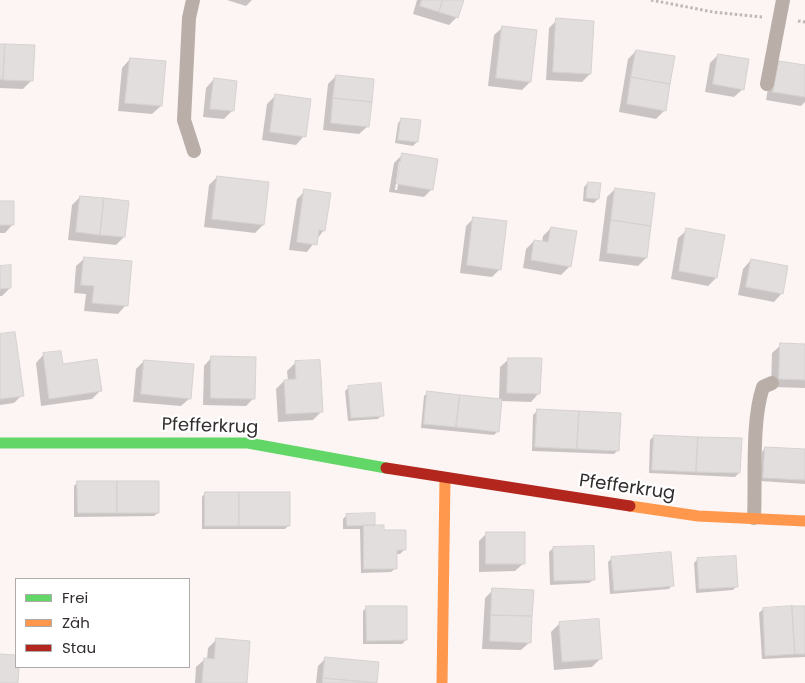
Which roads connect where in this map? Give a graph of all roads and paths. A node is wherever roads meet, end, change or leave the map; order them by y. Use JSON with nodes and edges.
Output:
{"nodes":[{"id":1,"x":193,"y":0,"type":"edge"},
{"id":2,"x":651,"y":0,"type":"edge"},
{"id":3,"x":783,"y":0,"type":"edge"},
{"id":4,"x":779,"y":19,"type":"junction"},
{"id":5,"x":805,"y":22,"type":"edge"},
{"id":6,"x":767,"y":84,"type":"dead end"},
{"id":7,"x":194,"y":151,"type":"dead end"},
{"id":8,"x":772,"y":383,"type":"dead end"},
{"id":9,"x":0,"y":443,"type":"edge"},
{"id":10,"x":445,"y":479,"type":"junction"},
{"id":11,"x":754,"y":518,"type":"junction"},
{"id":12,"x":805,"y":521,"type":"edge"},
{"id":13,"x":442,"y":683,"type":"edge"}],
"edges":[{"from":1,"to":7,"type":"lane"},
{"from":2,"to":4,"type":"path"},
{"from":3,"to":4,"type":"lane"},
{"from":4,"to":5,"type":"path"},
{"from":4,"to":6,"type":"lane"},
{"from":8,"to":11,"type":"lane"},
{"from":9,"to":10,"type":"street","name":"Pfefferkrug"},
{"from":10,"to":11,"type":"street","name":"Pfefferkrug"},
{"from":10,"to":13,"type":"street"},
{"from":11,"to":12,"type":"street","name":"Pfefferkrug"}]}
